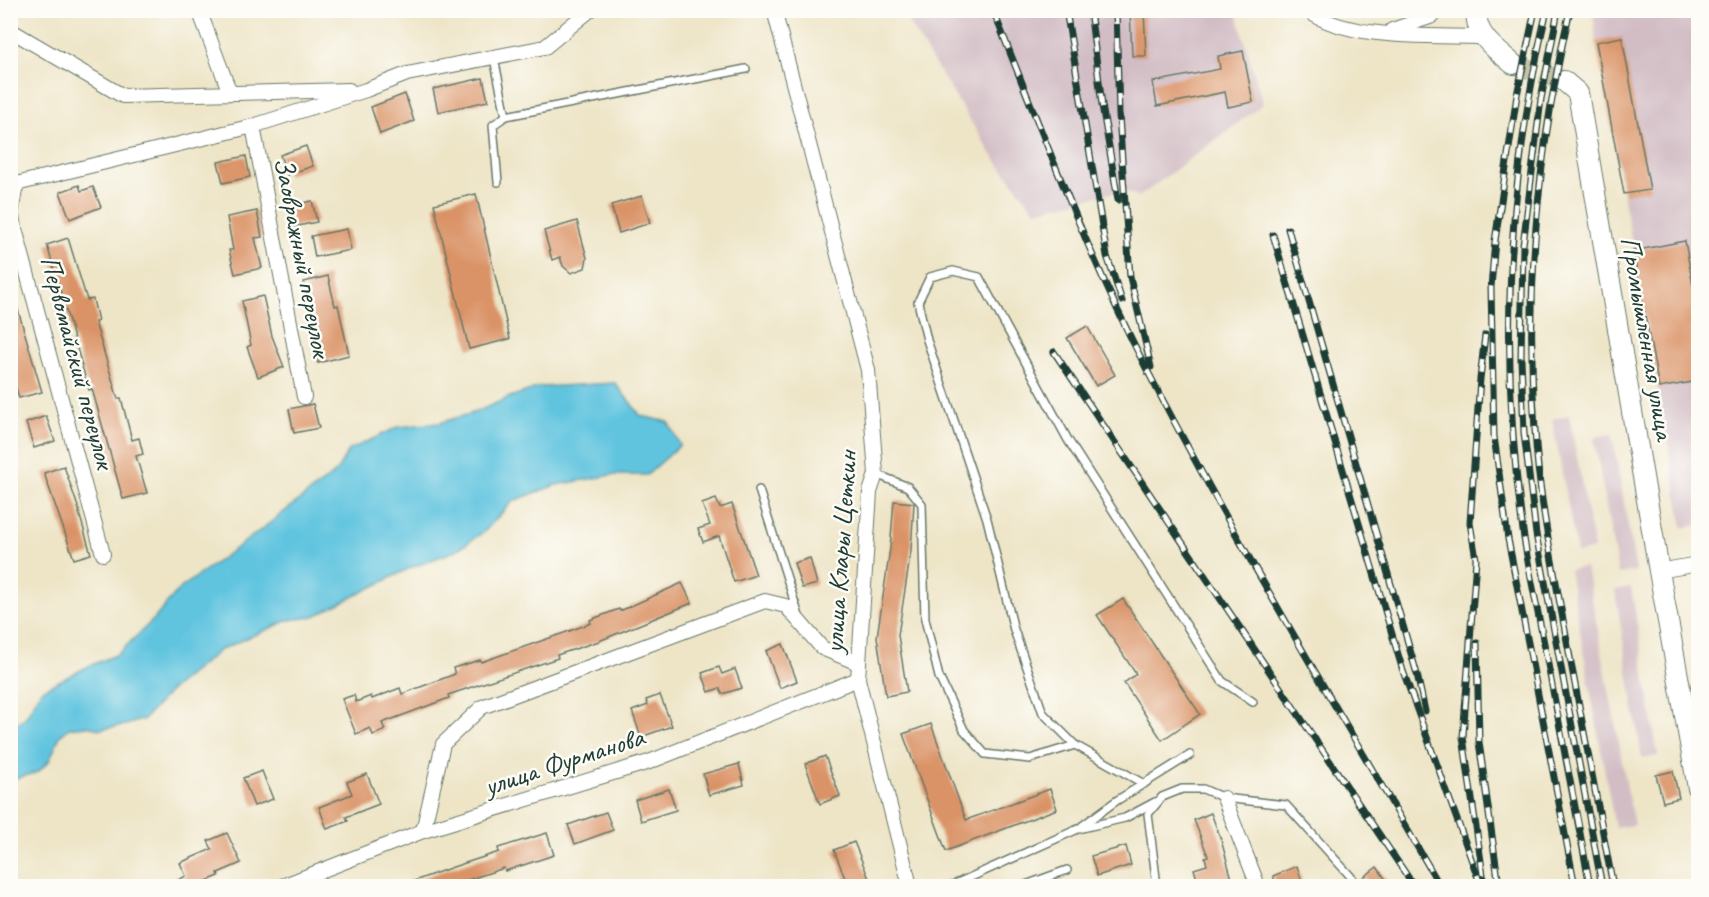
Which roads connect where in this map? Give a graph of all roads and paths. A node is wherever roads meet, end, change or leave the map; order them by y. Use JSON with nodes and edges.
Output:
{"nodes":[{"id":1,"x":199,"y":10,"type":"edge"},
{"id":2,"x":590,"y":10,"type":"edge"},
{"id":3,"x":774,"y":10,"type":"edge"},
{"id":4,"x":1307,"y":10,"type":"edge"},
{"id":5,"x":1440,"y":10,"type":"edge"},
{"id":6,"x":1477,"y":10,"type":"edge"},
{"id":7,"x":10,"y":30,"type":"edge"},
{"id":8,"x":1370,"y":33,"type":"junction"},
{"id":9,"x":1482,"y":37,"type":"junction"},
{"id":10,"x":494,"y":58,"type":"junction"},
{"id":11,"x":1513,"y":64,"type":"tunnel mouth"},
{"id":12,"x":746,"y":69,"type":"dead end"},
{"id":13,"x":1564,"y":81,"type":"tunnel mouth"},
{"id":14,"x":366,"y":90,"type":"junction"},
{"id":15,"x":230,"y":93,"type":"junction"},
{"id":16,"x":506,"y":116,"type":"junction"},
{"id":17,"x":253,"y":126,"type":"junction"},
{"id":18,"x":498,"y":182,"type":"dead end"},
{"id":19,"x":13,"y":183,"type":"edge"},
{"id":20,"x":304,"y":397,"type":"dead end"},
{"id":21,"x":876,"y":474,"type":"junction"},
{"id":22,"x":759,"y":490,"type":"dead end"},
{"id":23,"x":103,"y":554,"type":"dead end"},
{"id":24,"x":1698,"y":564,"type":"edge"},
{"id":25,"x":1659,"y":571,"type":"junction"},
{"id":26,"x":801,"y":622,"type":"junction"},
{"id":27,"x":858,"y":663,"type":"junction"},
{"id":28,"x":858,"y":679,"type":"junction"},
{"id":29,"x":1253,"y":702,"type":"dead end"},
{"id":30,"x":1693,"y":714,"type":"edge"},
{"id":31,"x":1075,"y":745,"type":"junction"},
{"id":32,"x":1190,"y":755,"type":"dead end"},
{"id":33,"x":1144,"y":784,"type":"junction"},
{"id":34,"x":1698,"y":788,"type":"edge"},
{"id":35,"x":1162,"y":797,"type":"junction"},
{"id":36,"x":1224,"y":798,"type":"junction"},
{"id":37,"x":1078,"y":829,"type":"junction"},
{"id":38,"x":423,"y":831,"type":"junction"},
{"id":39,"x":1067,"y":870,"type":"dead end"},
{"id":40,"x":315,"y":880,"type":"edge"},
{"id":41,"x":282,"y":886,"type":"edge"},
{"id":42,"x":910,"y":886,"type":"edge"},
{"id":43,"x":951,"y":886,"type":"edge"},
{"id":44,"x":1023,"y":886,"type":"edge"},
{"id":45,"x":1157,"y":886,"type":"edge"},
{"id":46,"x":1258,"y":886,"type":"edge"},
{"id":47,"x":1357,"y":886,"type":"edge"}],
"edges":[{"from":1,"to":15,"type":"street"},
{"from":2,"to":10,"type":"street"},
{"from":3,"to":21,"type":"street","name":"улица Клары Цеткин"},
{"from":4,"to":8,"type":"street"},
{"from":5,"to":8,"type":"street"},
{"from":6,"to":9,"type":"street"},
{"from":7,"to":15,"type":"street"},
{"from":8,"to":9,"type":"street"},
{"from":9,"to":11,"type":"street"},
{"from":10,"to":14,"type":"street"},
{"from":10,"to":16,"type":"lane"},
{"from":12,"to":16,"type":"lane"},
{"from":13,"to":25,"type":"street","name":"Промышленная улица"},
{"from":14,"to":15,"type":"street"},
{"from":14,"to":17,"type":"street"},
{"from":16,"to":18,"type":"lane"},
{"from":17,"to":19,"type":"street"},
{"from":17,"to":20,"type":"street","name":"Заовражный переулок"},
{"from":19,"to":23,"type":"street","name":"Первомайский переулок"},
{"from":21,"to":27,"type":"street","name":"улица Клары Цеткин"},
{"from":21,"to":31,"type":"lane"},
{"from":22,"to":26,"type":"lane"},
{"from":24,"to":25,"type":"street"},
{"from":25,"to":30,"type":"street","name":"Промышленная улица"},
{"from":26,"to":27,"type":"street"},
{"from":26,"to":38,"type":"street"},
{"from":27,"to":28,"type":"street","name":"улица Клары Цеткин"},
{"from":28,"to":38,"type":"street","name":"улица Фурманова"},
{"from":28,"to":42,"type":"street","name":"улица Клары Цеткин"},
{"from":29,"to":31,"type":"lane"},
{"from":30,"to":34,"type":"street","name":"Промышленная улица"},
{"from":31,"to":33,"type":"lane"},
{"from":32,"to":33,"type":"lane"},
{"from":33,"to":37,"type":"lane"},
{"from":35,"to":36,"type":"lane"},
{"from":35,"to":37,"type":"lane"},
{"from":35,"to":45,"type":"lane"},
{"from":36,"to":46,"type":"street"},
{"from":36,"to":47,"type":"lane"},
{"from":37,"to":43,"type":"lane"},
{"from":38,"to":40,"type":"street","name":"улица Фурманова"},
{"from":39,"to":44,"type":"lane"},
{"from":40,"to":41,"type":"street","name":"улица Фурманова"}]}
